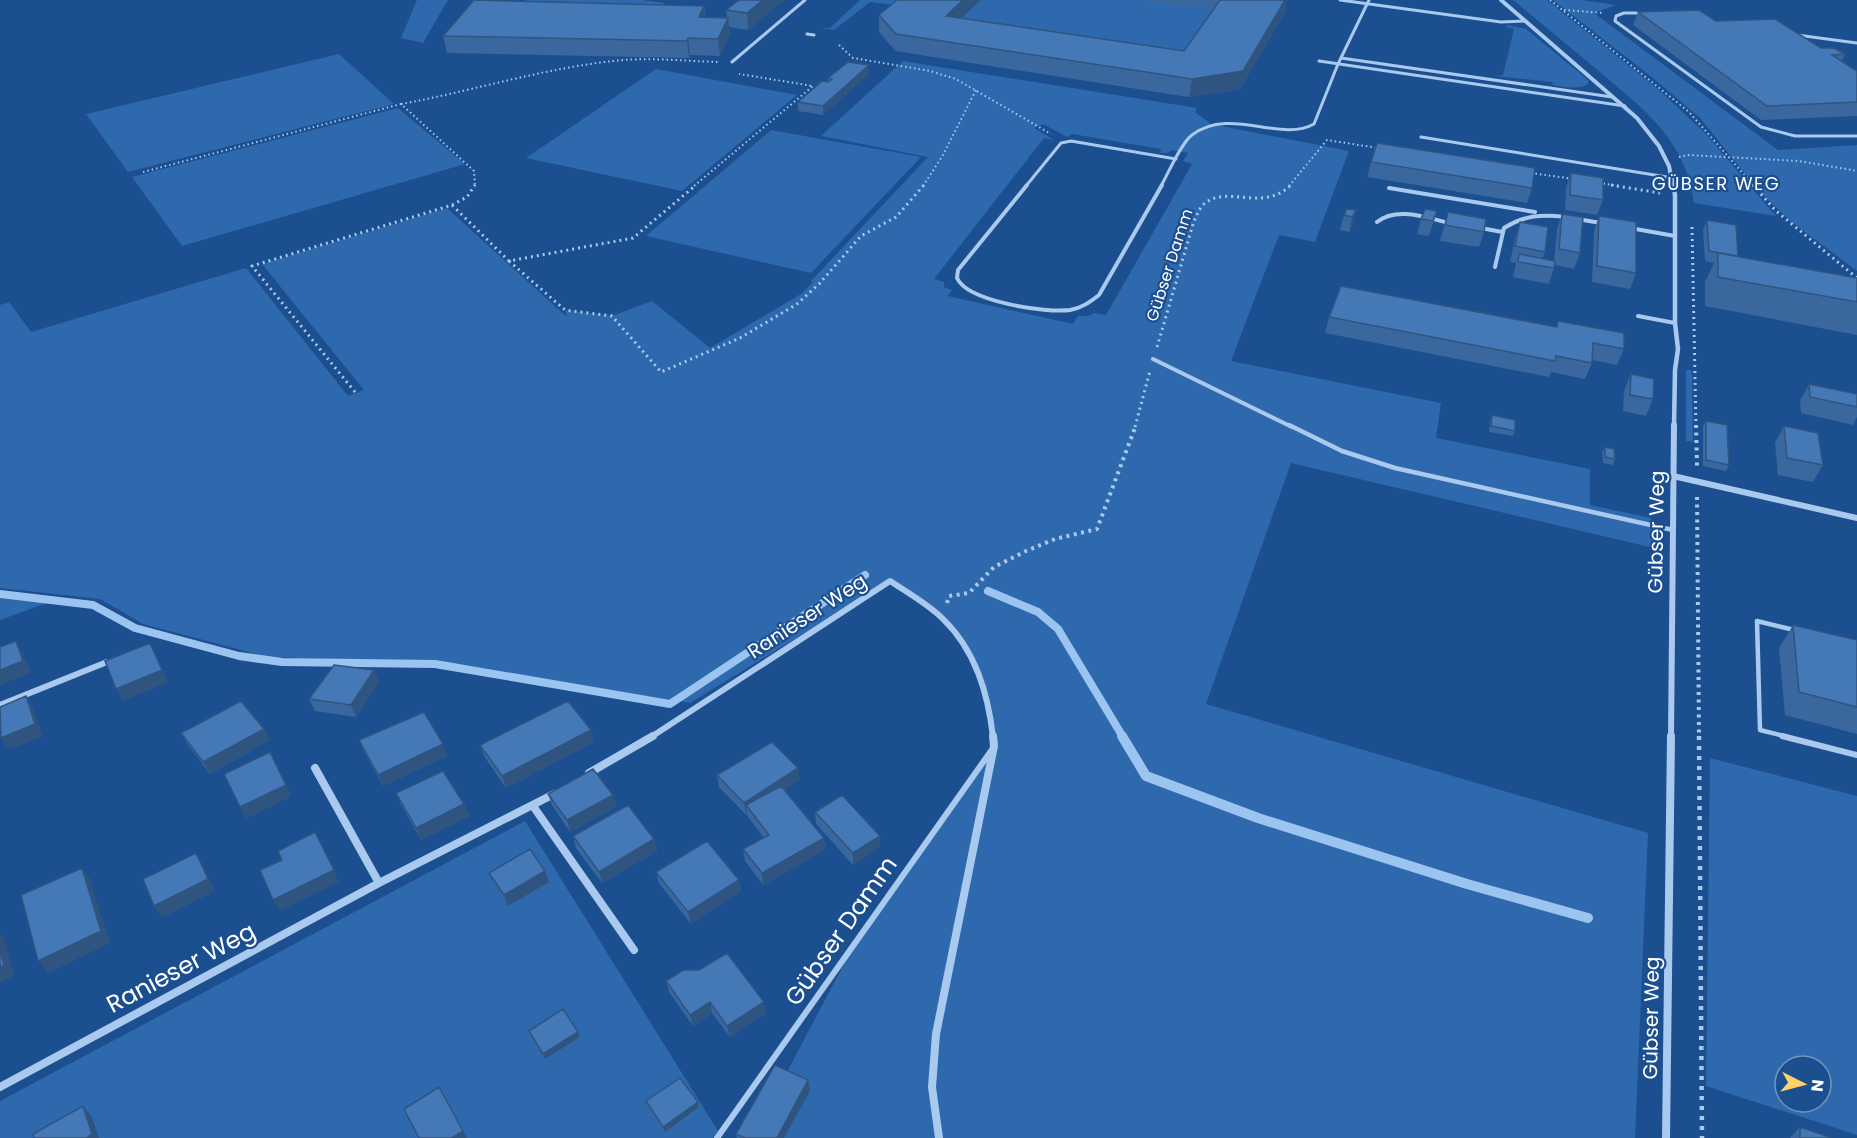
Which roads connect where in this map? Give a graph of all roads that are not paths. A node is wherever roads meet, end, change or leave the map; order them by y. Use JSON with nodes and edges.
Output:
{"nodes":[{"id":1,"x":805,"y":0,"type":"edge"},
{"id":2,"x":1340,"y":0,"type":"edge"},
{"id":3,"x":1501,"y":0,"type":"edge"},
{"id":4,"x":1368,"y":2,"type":"edge"},
{"id":5,"x":1653,"y":14,"type":"edge"},
{"id":6,"x":1525,"y":21,"type":"junction"},
{"id":7,"x":1792,"y":33,"type":"edge"},
{"id":8,"x":807,"y":34,"type":"dead end"},
{"id":9,"x":814,"y":35,"type":"dead end"},
{"id":10,"x":1857,"y":43,"type":"edge"},
{"id":11,"x":1341,"y":58,"type":"junction"},
{"id":12,"x":1319,"y":61,"type":"dead end"},
{"id":13,"x":732,"y":62,"type":"road end"},
{"id":14,"x":1338,"y":64,"type":"junction"},
{"id":15,"x":1615,"y":97,"type":"junction"},
{"id":16,"x":1625,"y":106,"type":"junction"},
{"id":17,"x":1857,"y":136,"type":"edge"},
{"id":18,"x":1421,"y":137,"type":"dead end"},
{"id":19,"x":1176,"y":159,"type":"junction"},
{"id":20,"x":1673,"y":178,"type":"junction"},
{"id":21,"x":1389,"y":188,"type":"dead end"},
{"id":22,"x":1537,"y":213,"type":"junction"},
{"id":23,"x":1377,"y":222,"type":"dead end"},
{"id":24,"x":1457,"y":224,"type":"edge"},
{"id":25,"x":1602,"y":224,"type":"edge"},
{"id":26,"x":1623,"y":227,"type":"edge"},
{"id":27,"x":1479,"y":228,"type":"edge"},
{"id":28,"x":1502,"y":232,"type":"junction"},
{"id":29,"x":1675,"y":236,"type":"junction"},
{"id":30,"x":1496,"y":267,"type":"dead end"},
{"id":31,"x":1638,"y":316,"type":"dead end"},
{"id":32,"x":1675,"y":323,"type":"junction"},
{"id":33,"x":1153,"y":359,"type":"road end"},
{"id":34,"x":1673,"y":476,"type":"junction"},
{"id":35,"x":1857,"y":518,"type":"edge"},
{"id":36,"x":1673,"y":530,"type":"junction"},
{"id":37,"x":1802,"y":632,"type":"edge"},
{"id":38,"x":107,"y":662,"type":"edge"},
{"id":39,"x":0,"y":705,"type":"edge"},
{"id":40,"x":994,"y":746,"type":"junction"},
{"id":41,"x":1857,"y":755,"type":"edge"},
{"id":42,"x":315,"y":768,"type":"dead end"},
{"id":43,"x":584,"y":776,"type":"edge"},
{"id":44,"x":563,"y":788,"type":"edge"},
{"id":45,"x":533,"y":806,"type":"junction"},
{"id":46,"x":380,"y":883,"type":"junction"},
{"id":47,"x":634,"y":950,"type":"dead end"},
{"id":48,"x":0,"y":1087,"type":"edge"},
{"id":49,"x":717,"y":1138,"type":"edge"},
{"id":50,"x":939,"y":1138,"type":"edge"},
{"id":51,"x":1666,"y":1138,"type":"edge"}],
"edges":[{"from":1,"to":13,"type":"lane"},
{"from":2,"to":4,"type":"lane"},
{"from":3,"to":6,"type":"street","name":"Gübser Weg"},
{"from":4,"to":6,"type":"lane"},
{"from":4,"to":11,"type":"lane"},
{"from":5,"to":17,"type":"lane"},
{"from":6,"to":15,"type":"street","name":"Gübser Weg"},
{"from":7,"to":10,"type":"lane"},
{"from":8,"to":9,"type":"street"},
{"from":11,"to":14,"type":"lane"},
{"from":11,"to":15,"type":"lane"},
{"from":12,"to":14,"type":"street"},
{"from":14,"to":16,"type":"street"},
{"from":14,"to":19,"type":"lane"},
{"from":15,"to":16,"type":"street","name":"Gübser Weg"},
{"from":16,"to":20,"type":"street","name":"Gübser Weg"},
{"from":18,"to":20,"type":"lane"},
{"from":19,"to":19,"type":"lane"},
{"from":20,"to":29,"type":"street","name":"Gübser Weg"},
{"from":21,"to":22,"type":"lane"},
{"from":22,"to":25,"type":"lane"},
{"from":22,"to":28,"type":"lane"},
{"from":23,"to":24,"type":"lane"},
{"from":26,"to":29,"type":"lane"},
{"from":27,"to":28,"type":"lane"},
{"from":28,"to":30,"type":"lane"},
{"from":29,"to":32,"type":"street","name":"Gübser Weg"},
{"from":31,"to":32,"type":"lane"},
{"from":32,"to":34,"type":"street","name":"Gübser Weg"},
{"from":33,"to":36,"type":"lane"},
{"from":34,"to":35,"type":"street"},
{"from":34,"to":36,"type":"street","name":"Gübser Weg"},
{"from":36,"to":51,"type":"street","name":"Gübser Weg"},
{"from":37,"to":41,"type":"lane"},
{"from":38,"to":39,"type":"street"},
{"from":40,"to":43,"type":"street","name":"Ranieser Weg"},
{"from":40,"to":49,"type":"lane","name":"Gübser Damm"},
{"from":40,"to":50,"type":"street","name":"Ranieser Weg"},
{"from":42,"to":46,"type":"street"},
{"from":44,"to":45,"type":"street","name":"Ranieser Weg"},
{"from":45,"to":46,"type":"street","name":"Ranieser Weg"},
{"from":45,"to":47,"type":"street"},
{"from":46,"to":48,"type":"street","name":"Ranieser Weg"}]}
